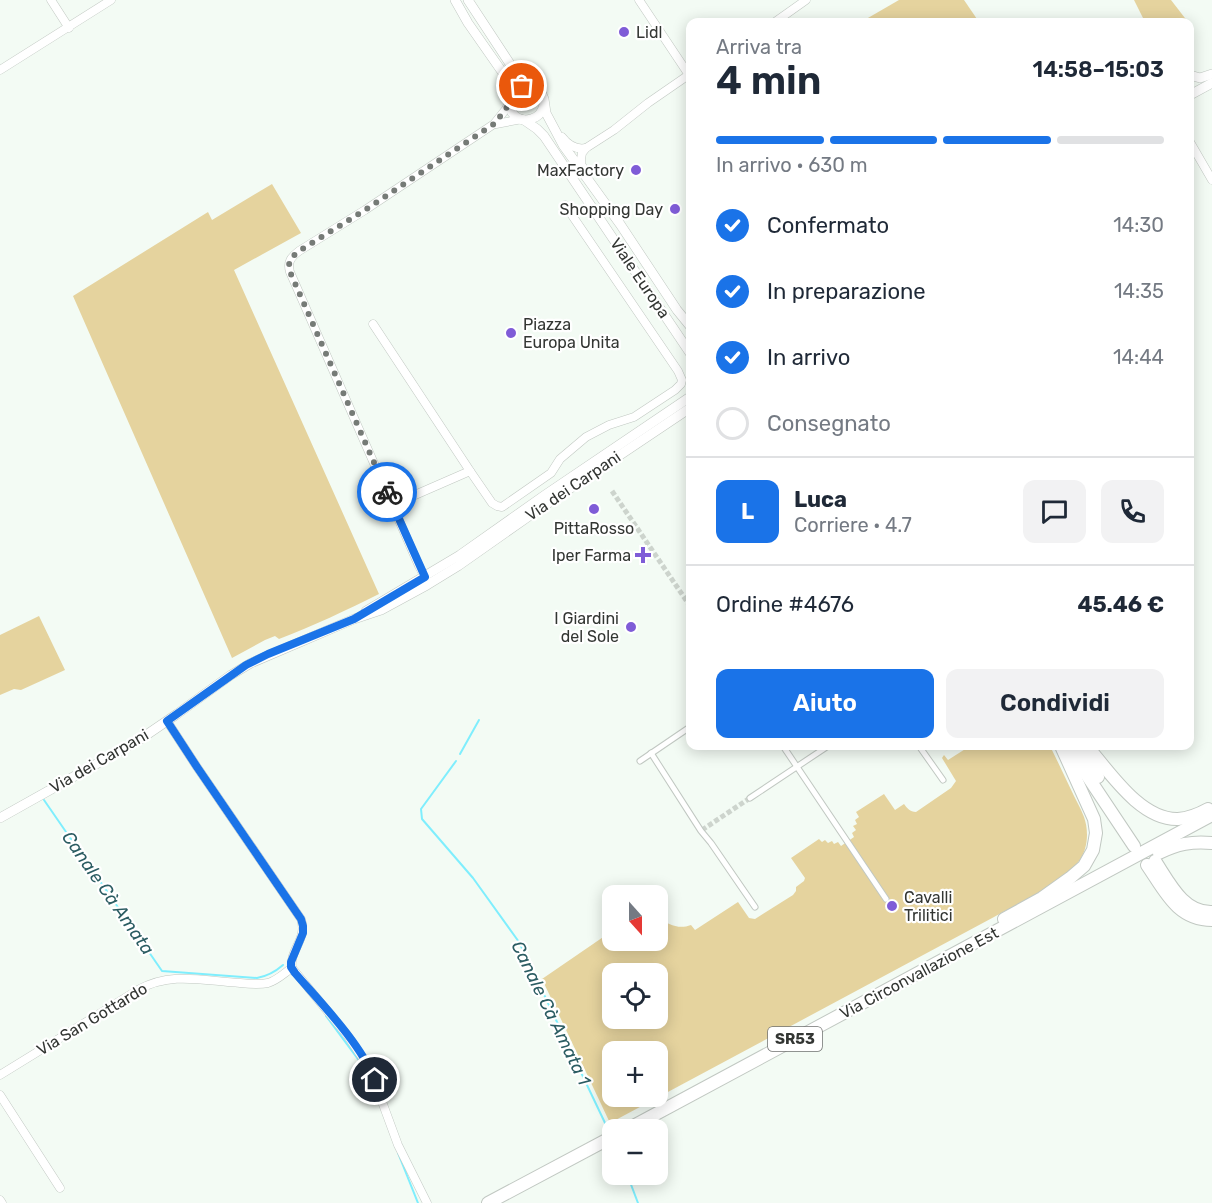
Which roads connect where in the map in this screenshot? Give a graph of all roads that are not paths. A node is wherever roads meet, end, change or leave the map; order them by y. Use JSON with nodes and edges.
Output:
{"nodes":[{"id":1,"x":51,"y":0,"type":"edge"},
{"id":2,"x":111,"y":0,"type":"edge"},
{"id":3,"x":455,"y":0,"type":"edge"},
{"id":4,"x":468,"y":0,"type":"edge"},
{"id":5,"x":639,"y":0,"type":"edge"},
{"id":6,"x":806,"y":0,"type":"edge"},
{"id":7,"x":781,"y":18,"type":"edge"},
{"id":8,"x":69,"y":28,"type":"junction"},
{"id":9,"x":0,"y":70,"type":"edge"},
{"id":10,"x":686,"y":70,"type":"edge"},
{"id":11,"x":1212,"y":74,"type":"edge"},
{"id":12,"x":686,"y":77,"type":"edge"},
{"id":13,"x":1194,"y":77,"type":"edge"},
{"id":14,"x":1212,"y":83,"type":"edge"},
{"id":15,"x":531,"y":86,"type":"junction"},
{"id":16,"x":1194,"y":93,"type":"edge"},
{"id":17,"x":509,"y":102,"type":"junction"},
{"id":18,"x":544,"y":105,"type":"junction"},
{"id":19,"x":523,"y":120,"type":"junction"},
{"id":20,"x":551,"y":123,"type":"junction"},
{"id":21,"x":494,"y":124,"type":"junction"},
{"id":22,"x":586,"y":148,"type":"junction"},
{"id":23,"x":1194,"y":149,"type":"edge"},
{"id":24,"x":1212,"y":180,"type":"edge"},
{"id":25,"x":565,"y":205,"type":"dead end"},
{"id":26,"x":620,"y":224,"type":"junction"},
{"id":27,"x":686,"y":321,"type":"edge"},
{"id":28,"x":373,"y":324,"type":"dead end"},
{"id":29,"x":686,"y":346,"type":"edge"},
{"id":30,"x":686,"y":400,"type":"edge"},
{"id":31,"x":686,"y":411,"type":"edge"},
{"id":32,"x":470,"y":471,"type":"junction"},
{"id":33,"x":392,"y":505,"type":"junction"},
{"id":34,"x":499,"y":527,"type":"junction"},
{"id":35,"x":458,"y":566,"type":"junction"},
{"id":36,"x":429,"y":578,"type":"junction"},
{"id":37,"x":354,"y":619,"type":"junction"},
{"id":38,"x":167,"y":721,"type":"junction"},
{"id":39,"x":686,"y":730,"type":"edge"},
{"id":40,"x":786,"y":750,"type":"edge"},
{"id":41,"x":822,"y":750,"type":"edge"},
{"id":42,"x":923,"y":750,"type":"edge"},
{"id":43,"x":1063,"y":750,"type":"edge"},
{"id":44,"x":1069,"y":750,"type":"edge"},
{"id":45,"x":1079,"y":750,"type":"edge"},
{"id":46,"x":1091,"y":750,"type":"edge"},
{"id":47,"x":651,"y":753,"type":"junction"},
{"id":48,"x":640,"y":761,"type":"dead end"},
{"id":49,"x":797,"y":766,"type":"junction"},
{"id":50,"x":943,"y":780,"type":"dead end"},
{"id":51,"x":750,"y":798,"type":"tunnel mouth"},
{"id":52,"x":1212,"y":807,"type":"edge"},
{"id":53,"x":1212,"y":815,"type":"edge"},
{"id":54,"x":0,"y":818,"type":"edge"},
{"id":55,"x":1212,"y":843,"type":"edge"},
{"id":56,"x":886,"y":899,"type":"dead end"},
{"id":57,"x":1049,"y":903,"type":"junction"},
{"id":58,"x":755,"y":907,"type":"dead end"},
{"id":59,"x":1212,"y":912,"type":"edge"},
{"id":60,"x":1212,"y":920,"type":"edge"},
{"id":61,"x":965,"y":948,"type":"junction"},
{"id":62,"x":292,"y":968,"type":"junction"},
{"id":63,"x":0,"y":1075,"type":"edge"},
{"id":64,"x":0,"y":1095,"type":"edge"},
{"id":65,"x":646,"y":1119,"type":"edge"},
{"id":66,"x":602,"y":1142,"type":"edge"},
{"id":67,"x":60,"y":1188,"type":"dead end"},
{"id":68,"x":428,"y":1203,"type":"edge"},
{"id":69,"x":488,"y":1203,"type":"edge"}],
"edges":[{"from":1,"to":8,"type":"street"},
{"from":2,"to":8,"type":"street"},
{"from":3,"to":17,"type":"street","name":"Viale Europa"},
{"from":4,"to":15,"type":"street","name":"Viale Europa"},
{"from":5,"to":10,"type":"street"},
{"from":6,"to":7,"type":"street"},
{"from":8,"to":9,"type":"street"},
{"from":11,"to":13,"type":"street"},
{"from":12,"to":22,"type":"street"},
{"from":14,"to":16,"type":"street"},
{"from":15,"to":17,"type":"street"},
{"from":15,"to":18,"type":"street","name":"Viale Europa"},
{"from":17,"to":19,"type":"street","name":"Viale Europa"},
{"from":17,"to":21,"type":"street"},
{"from":18,"to":19,"type":"street"},
{"from":18,"to":20,"type":"street","name":"Viale Europa"},
{"from":19,"to":21,"type":"street"},
{"from":19,"to":29,"type":"street","name":"Viale Europa"},
{"from":20,"to":22,"type":"street"},
{"from":20,"to":26,"type":"street","name":"Viale Europa"},
{"from":21,"to":33,"type":"street"},
{"from":22,"to":26,"type":"street"},
{"from":23,"to":24,"type":"street"},
{"from":25,"to":32,"type":"street"},
{"from":26,"to":27,"type":"street","name":"Viale Europa"},
{"from":28,"to":32,"type":"street"},
{"from":30,"to":34,"type":"street","name":"Via dei Carpani"},
{"from":31,"to":35,"type":"street","name":"Via dei Carpani"},
{"from":32,"to":33,"type":"street"},
{"from":33,"to":36,"type":"street"},
{"from":34,"to":35,"type":"street","name":"Via dei Carpani"},
{"from":34,"to":36,"type":"street","name":"Via dei Carpani"},
{"from":35,"to":36,"type":"street","name":"Via dei Carpani"},
{"from":36,"to":37,"type":"street","name":"Via dei Carpani"},
{"from":36,"to":37,"type":"street","name":"Via dei Carpani"},
{"from":37,"to":38,"type":"street","name":"Via dei Carpani"},
{"from":38,"to":54,"type":"street","name":"Via dei Carpani"},
{"from":38,"to":62,"type":"street"},
{"from":39,"to":47,"type":"street"},
{"from":40,"to":49,"type":"street"},
{"from":41,"to":49,"type":"street"},
{"from":42,"to":50,"type":"street"},
{"from":43,"to":61,"type":"main road"},
{"from":44,"to":45,"type":"main road"},
{"from":46,"to":52,"type":"main road"},
{"from":47,"to":48,"type":"street"},
{"from":47,"to":58,"type":"street"},
{"from":49,"to":51,"type":"street"},
{"from":49,"to":56,"type":"street"},
{"from":53,"to":57,"type":"main road","name":"Via Circonvallazione Est","number":"SR53"},
{"from":55,"to":57,"type":"main road"},
{"from":57,"to":61,"type":"main road","name":"Via Circonvallazione Est","number":"SR53"},
{"from":59,"to":60,"type":"main road"},
{"from":61,"to":65,"type":"main road","name":"Via Circonvallazione Est","number":"SR53"},
{"from":62,"to":63,"type":"street","name":"Via San Gottardo"},
{"from":62,"to":68,"type":"street"},
{"from":64,"to":67,"type":"street"},
{"from":66,"to":69,"type":"main road"}]}
